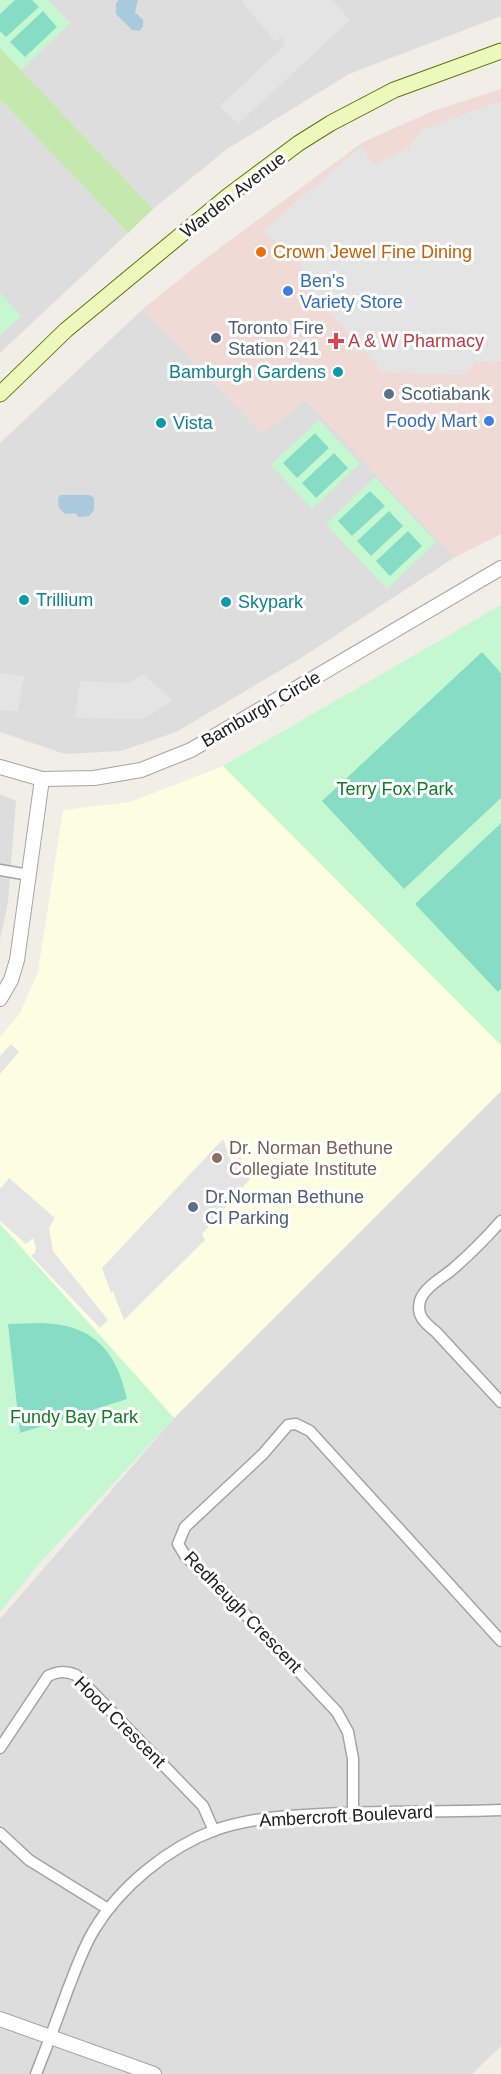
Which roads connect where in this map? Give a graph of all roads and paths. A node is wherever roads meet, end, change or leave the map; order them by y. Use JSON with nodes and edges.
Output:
{"nodes":[{"id":1,"x":501,"y":51,"type":"edge"},
{"id":2,"x":0,"y":394,"type":"edge"},
{"id":3,"x":501,"y":568,"type":"edge"},
{"id":4,"x":0,"y":767,"type":"edge"},
{"id":5,"x":42,"y":779,"type":"junction"},
{"id":6,"x":0,"y":870,"type":"edge"},
{"id":7,"x":29,"y":875,"type":"junction"},
{"id":8,"x":0,"y":999,"type":"edge"},
{"id":9,"x":501,"y":1221,"type":"edge"},
{"id":10,"x":501,"y":1402,"type":"edge"},
{"id":11,"x":501,"y":1641,"type":"edge"},
{"id":12,"x":0,"y":1748,"type":"edge"},
{"id":13,"x":501,"y":1810,"type":"edge"},
{"id":14,"x":353,"y":1812,"type":"junction"},
{"id":15,"x":214,"y":1831,"type":"junction"},
{"id":16,"x":0,"y":1833,"type":"edge"},
{"id":17,"x":108,"y":1909,"type":"junction"},
{"id":18,"x":0,"y":2019,"type":"edge"},
{"id":19,"x":50,"y":2037,"type":"junction"},
{"id":20,"x":36,"y":2074,"type":"edge"},
{"id":21,"x":154,"y":2074,"type":"edge"}],
"edges":[{"from":1,"to":2,"type":"main road","name":"Warden Avenue"},
{"from":3,"to":5,"type":"street","name":"Bamburgh Circle"},
{"from":4,"to":5,"type":"street","name":"Bamburgh Circle"},
{"from":5,"to":7,"type":"street"},
{"from":6,"to":7,"type":"street"},
{"from":7,"to":8,"type":"street"},
{"from":9,"to":10,"type":"street"},
{"from":11,"to":14,"type":"street","name":"Redheugh Crescent"},
{"from":12,"to":15,"type":"street","name":"Hood Crescent"},
{"from":13,"to":14,"type":"street","name":"Ambercroft Boulevard"},
{"from":14,"to":15,"type":"street","name":"Ambercroft Boulevard"},
{"from":15,"to":17,"type":"street","name":"Ambercroft Boulevard"},
{"from":16,"to":17,"type":"street"},
{"from":17,"to":19,"type":"street","name":"Ambercroft Boulevard"},
{"from":18,"to":19,"type":"street"},
{"from":19,"to":20,"type":"street","name":"Ambercroft Boulevard"},
{"from":19,"to":21,"type":"street"}]}
